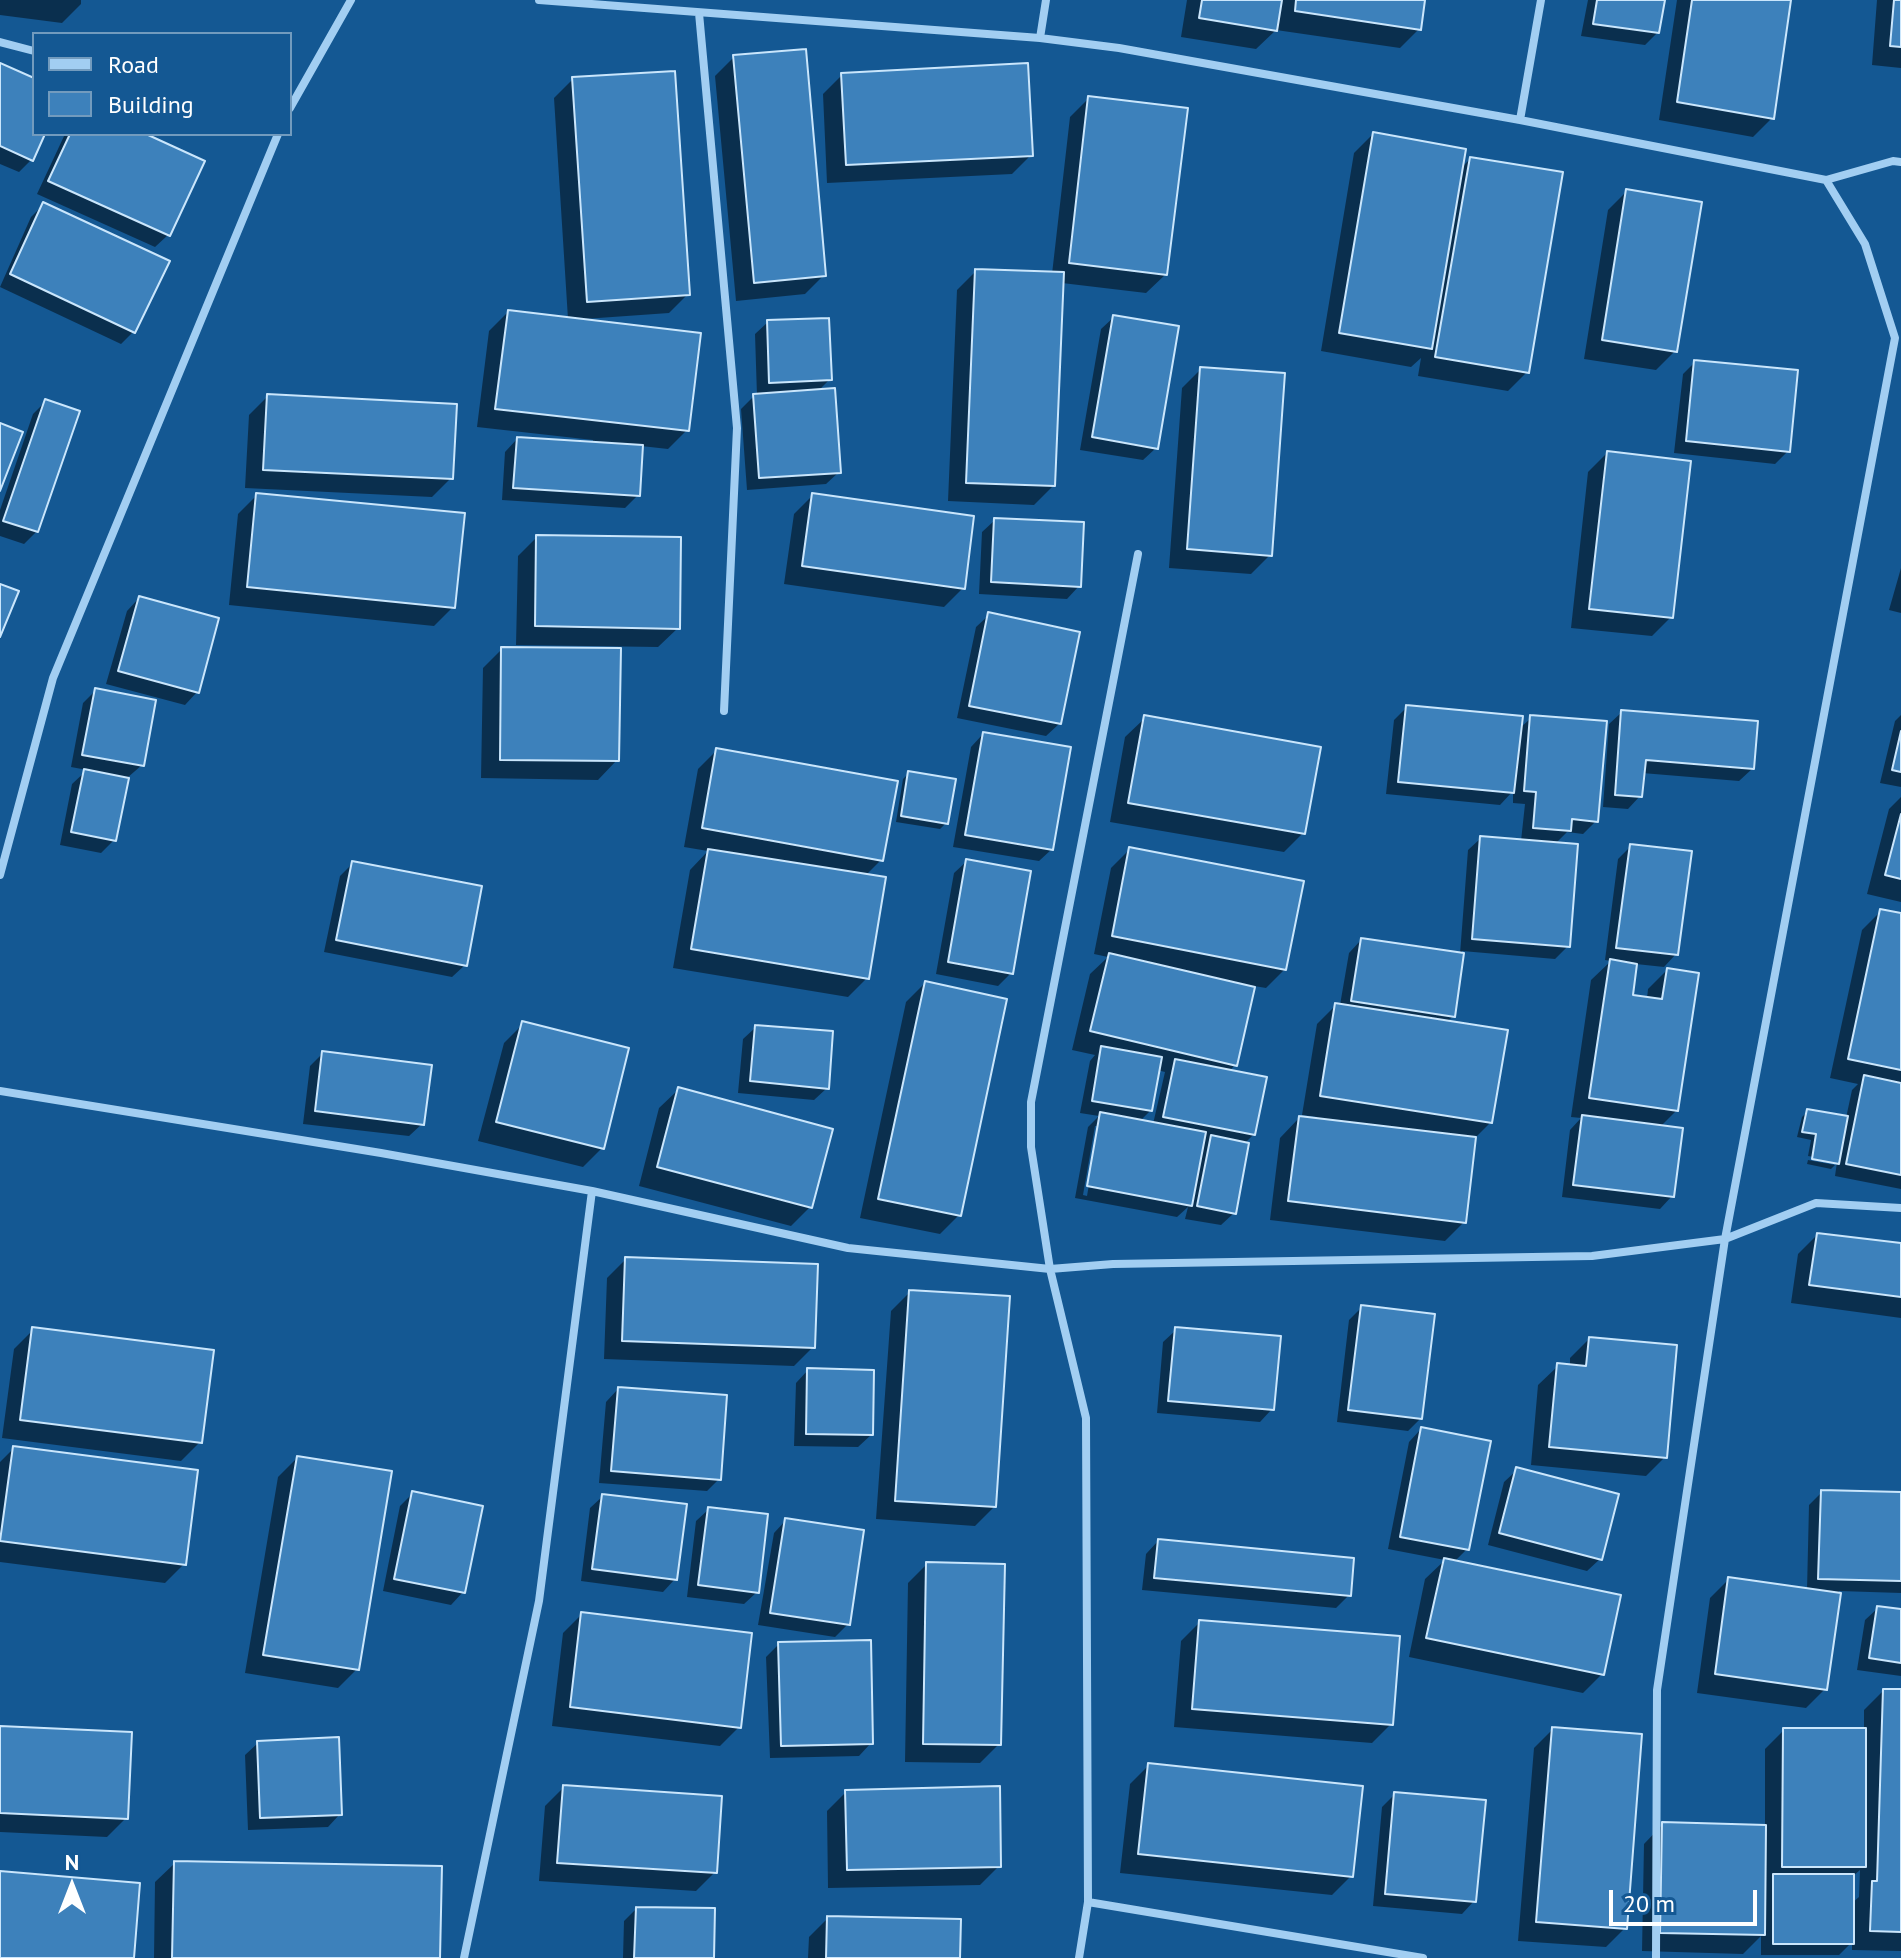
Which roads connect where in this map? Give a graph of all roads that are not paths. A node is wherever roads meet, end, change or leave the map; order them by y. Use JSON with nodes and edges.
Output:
{"nodes":[{"id":1,"x":351,"y":0,"type":"edge"},
{"id":2,"x":539,"y":0,"type":"edge"},
{"id":3,"x":1046,"y":0,"type":"edge"},
{"id":4,"x":1541,"y":0,"type":"edge"},
{"id":5,"x":699,"y":13,"type":"junction"},
{"id":6,"x":1040,"y":38,"type":"junction"},
{"id":7,"x":0,"y":42,"type":"edge"},
{"id":8,"x":32,"y":50,"type":"edge"},
{"id":9,"x":292,"y":104,"type":"edge"},
{"id":10,"x":1520,"y":120,"type":"junction"},
{"id":11,"x":277,"y":136,"type":"edge"},
{"id":12,"x":1901,"y":162,"type":"edge"},
{"id":13,"x":1826,"y":180,"type":"junction"},
{"id":14,"x":1898,"y":339,"type":"edge"},
{"id":15,"x":1138,"y":554,"type":"dead end"},
{"id":16,"x":724,"y":711,"type":"dead end"},
{"id":17,"x":0,"y":875,"type":"edge"},
{"id":18,"x":0,"y":1091,"type":"edge"},
{"id":19,"x":592,"y":1191,"type":"junction"},
{"id":20,"x":1901,"y":1208,"type":"edge"},
{"id":21,"x":1725,"y":1239,"type":"junction"},
{"id":22,"x":1050,"y":1269,"type":"junction"},
{"id":23,"x":1088,"y":1902,"type":"junction"},
{"id":24,"x":464,"y":1958,"type":"edge"},
{"id":25,"x":1079,"y":1958,"type":"edge"},
{"id":26,"x":1423,"y":1958,"type":"edge"},
{"id":27,"x":1656,"y":1958,"type":"edge"}],
"edges":[{"from":1,"to":9,"type":"street"},
{"from":2,"to":5,"type":"street"},
{"from":3,"to":6,"type":"street"},
{"from":4,"to":10,"type":"street"},
{"from":5,"to":6,"type":"street"},
{"from":5,"to":16,"type":"street"},
{"from":6,"to":10,"type":"street"},
{"from":7,"to":8,"type":"street"},
{"from":10,"to":13,"type":"street"},
{"from":11,"to":17,"type":"street"},
{"from":12,"to":13,"type":"street"},
{"from":13,"to":14,"type":"street"},
{"from":14,"to":21,"type":"street"},
{"from":15,"to":22,"type":"street"},
{"from":18,"to":19,"type":"street"},
{"from":19,"to":22,"type":"street"},
{"from":19,"to":24,"type":"street"},
{"from":20,"to":21,"type":"street"},
{"from":21,"to":22,"type":"street"},
{"from":21,"to":27,"type":"street"},
{"from":22,"to":23,"type":"street"},
{"from":23,"to":25,"type":"street"},
{"from":23,"to":26,"type":"street"}]}
